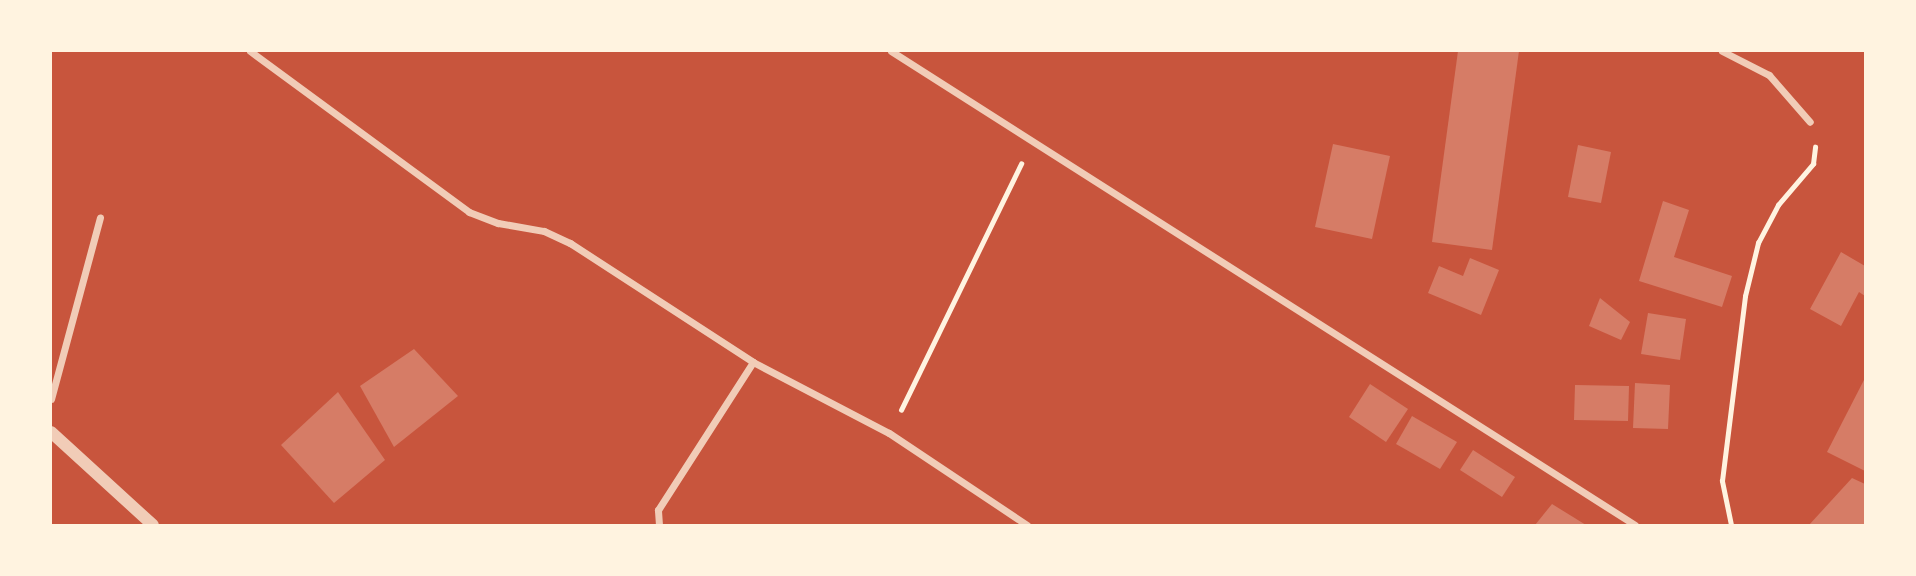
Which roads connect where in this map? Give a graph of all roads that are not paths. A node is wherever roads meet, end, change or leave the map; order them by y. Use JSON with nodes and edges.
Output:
{"nodes":[{"id":1,"x":250,"y":51,"type":"edge"},
{"id":2,"x":891,"y":51,"type":"edge"},
{"id":3,"x":1722,"y":51,"type":"edge"},
{"id":4,"x":1810,"y":122,"type":"road end"},
{"id":5,"x":100,"y":218,"type":"dead end"},
{"id":6,"x":753,"y":362,"type":"junction"},
{"id":7,"x":51,"y":399,"type":"edge"},
{"id":8,"x":51,"y":432,"type":"edge"},
{"id":9,"x":153,"y":525,"type":"edge"},
{"id":10,"x":659,"y":525,"type":"edge"},
{"id":11,"x":1027,"y":525,"type":"edge"},
{"id":12,"x":1635,"y":525,"type":"edge"}],
"edges":[{"from":1,"to":6,"type":"street"},
{"from":2,"to":12,"type":"street"},
{"from":3,"to":4,"type":"street"},
{"from":5,"to":7,"type":"street"},
{"from":6,"to":10,"type":"street"},
{"from":6,"to":11,"type":"street"},
{"from":8,"to":9,"type":"street"}]}
